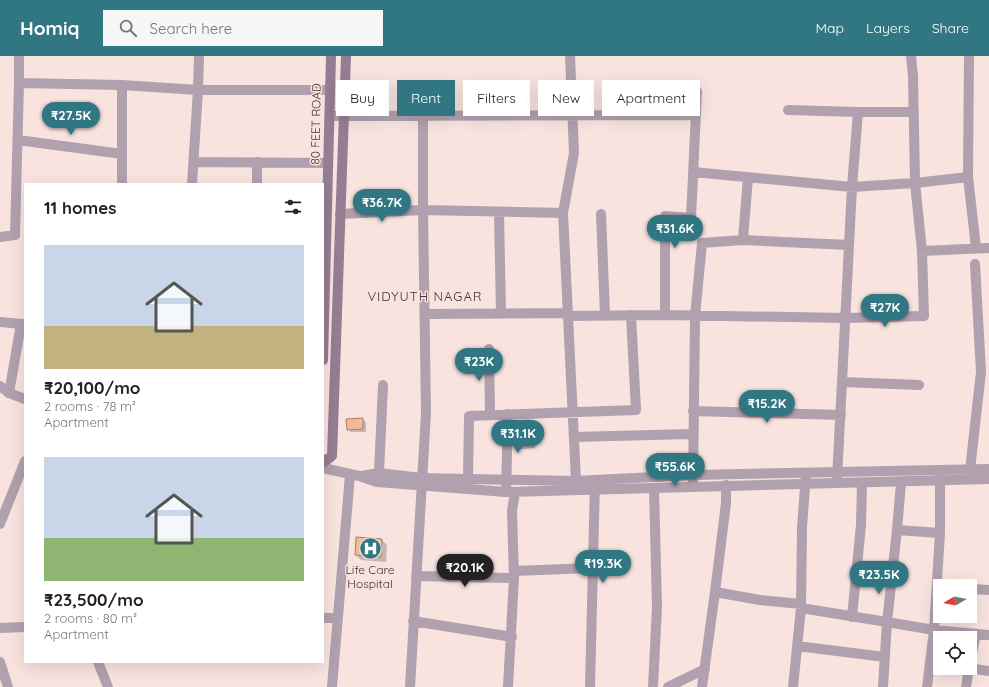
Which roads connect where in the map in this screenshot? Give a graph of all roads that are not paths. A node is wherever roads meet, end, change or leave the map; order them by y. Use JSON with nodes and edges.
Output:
{"nodes":[{"id":1,"x":19,"y":56,"type":"edge"},
{"id":2,"x":199,"y":56,"type":"edge"},
{"id":3,"x":331,"y":56,"type":"edge"},
{"id":4,"x":346,"y":56,"type":"edge"},
{"id":5,"x":570,"y":56,"type":"edge"},
{"id":6,"x":910,"y":56,"type":"edge"},
{"id":7,"x":970,"y":56,"type":"edge"},
{"id":8,"x":345,"y":80,"type":"edge"},
{"id":9,"x":19,"y":83,"type":"junction"},
{"id":10,"x":122,"y":85,"type":"junction"},
{"id":11,"x":198,"y":90,"type":"junction"},
{"id":12,"x":330,"y":90,"type":"junction"},
{"id":13,"x":788,"y":110,"type":"dead end"},
{"id":14,"x":858,"y":112,"type":"junction"},
{"id":15,"x":914,"y":112,"type":"junction"},
{"id":16,"x":330,"y":116,"type":"junction"},
{"id":17,"x":336,"y":116,"type":"edge"},
{"id":18,"x":344,"y":116,"type":"joint"},
{"id":19,"x":634,"y":116,"type":"edge"},
{"id":20,"x":696,"y":116,"type":"edge"},
{"id":21,"x":423,"y":117,"type":"junction"},
{"id":22,"x":572,"y":117,"type":"junction"},
{"id":23,"x":18,"y":140,"type":"junction"},
{"id":24,"x":122,"y":154,"type":"junction"},
{"id":25,"x":194,"y":162,"type":"junction"},
{"id":26,"x":257,"y":162,"type":"junction"},
{"id":27,"x":328,"y":163,"type":"junction"},
{"id":28,"x":693,"y":172,"type":"junction"},
{"id":29,"x":748,"y":177,"type":"junction"},
{"id":30,"x":968,"y":177,"type":"junction"},
{"id":31,"x":122,"y":183,"type":"edge"},
{"id":32,"x":192,"y":183,"type":"edge"},
{"id":33,"x":256,"y":183,"type":"edge"},
{"id":34,"x":915,"y":183,"type":"junction"},
{"id":35,"x":852,"y":187,"type":"junction"},
{"id":36,"x":423,"y":210,"type":"junction"},
{"id":37,"x":499,"y":212,"type":"junction"},
{"id":38,"x":563,"y":213,"type":"junction"},
{"id":39,"x":340,"y":214,"type":"junction"},
{"id":40,"x":601,"y":214,"type":"dead end"},
{"id":41,"x":20,"y":235,"type":"edge"},
{"id":42,"x":0,"y":237,"type":"edge"},
{"id":43,"x":743,"y":240,"type":"junction"},
{"id":44,"x":849,"y":246,"type":"junction"},
{"id":45,"x":976,"y":248,"type":"junction"},
{"id":46,"x":989,"y":248,"type":"edge"},
{"id":47,"x":922,"y":251,"type":"junction"},
{"id":48,"x":975,"y":264,"type":"dead end"},
{"id":49,"x":324,"y":305,"type":"edge"},
{"id":50,"x":501,"y":313,"type":"junction"},
{"id":51,"x":425,"y":314,"type":"junction"},
{"id":52,"x":568,"y":314,"type":"junction"},
{"id":53,"x":631,"y":315,"type":"junction"},
{"id":54,"x":665,"y":315,"type":"junction"},
{"id":55,"x":605,"y":316,"type":"junction"},
{"id":56,"x":694,"y":316,"type":"junction"},
{"id":57,"x":846,"y":318,"type":"junction"},
{"id":58,"x":0,"y":322,"type":"edge"},
{"id":59,"x":23,"y":324,"type":"edge"},
{"id":60,"x":490,"y":349,"type":"dead end"},
{"id":61,"x":842,"y":382,"type":"junction"},
{"id":62,"x":383,"y":385,"type":"dead end"},
{"id":63,"x":918,"y":385,"type":"dead end"},
{"id":64,"x":0,"y":386,"type":"edge"},
{"id":65,"x":10,"y":393,"type":"junction"},
{"id":66,"x":24,"y":399,"type":"edge"},
{"id":67,"x":693,"y":411,"type":"junction"},
{"id":68,"x":573,"y":412,"type":"junction"},
{"id":69,"x":508,"y":414,"type":"junction"},
{"id":70,"x":490,"y":415,"type":"junction"},
{"id":71,"x":841,"y":415,"type":"junction"},
{"id":72,"x":692,"y":434,"type":"junction"},
{"id":73,"x":574,"y":437,"type":"junction"},
{"id":74,"x":24,"y":463,"type":"edge"},
{"id":75,"x":324,"y":464,"type":"edge"},
{"id":76,"x":989,"y":469,"type":"edge"},
{"id":77,"x":970,"y":470,"type":"junction"},
{"id":78,"x":837,"y":472,"type":"junction"},
{"id":79,"x":379,"y":473,"type":"junction"},
{"id":80,"x":355,"y":475,"type":"junction"},
{"id":81,"x":692,"y":475,"type":"junction"},
{"id":82,"x":940,"y":475,"type":"junction"},
{"id":83,"x":806,"y":478,"type":"junction"},
{"id":84,"x":989,"y":479,"type":"edge"},
{"id":85,"x":468,"y":480,"type":"junction"},
{"id":86,"x":595,"y":480,"type":"junction"},
{"id":87,"x":506,"y":481,"type":"junction"},
{"id":88,"x":576,"y":481,"type":"junction"},
{"id":89,"x":421,"y":482,"type":"junction"},
{"id":90,"x":837,"y":483,"type":"junction"},
{"id":91,"x":862,"y":483,"type":"junction"},
{"id":92,"x":900,"y":483,"type":"junction"},
{"id":93,"x":726,"y":485,"type":"junction"},
{"id":94,"x":693,"y":486,"type":"junction"},
{"id":95,"x":654,"y":488,"type":"junction"},
{"id":96,"x":595,"y":491,"type":"junction"},
{"id":97,"x":511,"y":492,"type":"junction"},
{"id":98,"x":5,"y":497,"type":"edge"},
{"id":99,"x":0,"y":524,"type":"edge"},
{"id":100,"x":897,"y":530,"type":"junction"},
{"id":101,"x":940,"y":533,"type":"junction"},
{"id":102,"x":592,"y":568,"type":"junction"},
{"id":103,"x":514,"y":574,"type":"junction"},
{"id":104,"x":416,"y":576,"type":"junction"},
{"id":105,"x":939,"y":579,"type":"edge"},
{"id":106,"x":977,"y":589,"type":"edge"},
{"id":107,"x":989,"y":590,"type":"edge"},
{"id":108,"x":716,"y":592,"type":"junction"},
{"id":109,"x":801,"y":606,"type":"junction"},
{"id":110,"x":852,"y":617,"type":"junction"},
{"id":111,"x":324,"y":618,"type":"edge"},
{"id":112,"x":337,"y":618,"type":"junction"},
{"id":113,"x":412,"y":621,"type":"junction"},
{"id":114,"x":887,"y":622,"type":"junction"},
{"id":115,"x":935,"y":623,"type":"edge"},
{"id":116,"x":24,"y":627,"type":"edge"},
{"id":117,"x":0,"y":628,"type":"edge"},
{"id":118,"x":934,"y":630,"type":"junction"},
{"id":119,"x":944,"y":631,"type":"edge"},
{"id":120,"x":977,"y":634,"type":"edge"},
{"id":121,"x":989,"y":635,"type":"edge"},
{"id":122,"x":512,"y":637,"type":"junction"},
{"id":123,"x":797,"y":646,"type":"junction"},
{"id":124,"x":885,"y":657,"type":"junction"},
{"id":125,"x":0,"y":662,"type":"edge"},
{"id":126,"x":98,"y":663,"type":"edge"},
{"id":127,"x":704,"y":669,"type":"junction"},
{"id":128,"x":933,"y":669,"type":"edge"},
{"id":129,"x":977,"y":669,"type":"edge"},
{"id":130,"x":989,"y":671,"type":"edge"},
{"id":131,"x":967,"y":675,"type":"edge"},
{"id":132,"x":8,"y":687,"type":"edge"},
{"id":133,"x":108,"y":687,"type":"edge"},
{"id":134,"x":332,"y":687,"type":"edge"},
{"id":135,"x":410,"y":687,"type":"edge"},
{"id":136,"x":508,"y":687,"type":"edge"},
{"id":137,"x":590,"y":687,"type":"edge"},
{"id":138,"x":653,"y":687,"type":"edge"},
{"id":139,"x":668,"y":687,"type":"edge"},
{"id":140,"x":702,"y":687,"type":"edge"},
{"id":141,"x":793,"y":687,"type":"edge"},
{"id":142,"x":883,"y":687,"type":"edge"},
{"id":143,"x":927,"y":687,"type":"edge"},
{"id":144,"x":966,"y":687,"type":"edge"}],
"edges":[{"from":1,"to":9,"type":"street"},
{"from":2,"to":11,"type":"street"},
{"from":3,"to":12,"type":"main road","name":"80 FEET ROAD"},
{"from":4,"to":8,"type":"main road"},
{"from":5,"to":22,"type":"street"},
{"from":6,"to":15,"type":"street"},
{"from":7,"to":30,"type":"street"},
{"from":9,"to":10,"type":"street"},
{"from":9,"to":23,"type":"street"},
{"from":10,"to":11,"type":"street"},
{"from":10,"to":24,"type":"street"},
{"from":11,"to":12,"type":"street"},
{"from":11,"to":25,"type":"street"},
{"from":12,"to":16,"type":"main road","name":"80 FEET ROAD"},
{"from":13,"to":14,"type":"street"},
{"from":14,"to":15,"type":"street"},
{"from":14,"to":35,"type":"street"},
{"from":15,"to":34,"type":"street"},
{"from":16,"to":17,"type":"street"},
{"from":16,"to":27,"type":"main road","name":"80 FEET ROAD"},
{"from":18,"to":21,"type":"street"},
{"from":18,"to":39,"type":"main road"},
{"from":19,"to":22,"type":"street"},
{"from":20,"to":28,"type":"street"},
{"from":21,"to":22,"type":"street"},
{"from":21,"to":36,"type":"street"},
{"from":22,"to":38,"type":"street"},
{"from":23,"to":24,"type":"street"},
{"from":23,"to":41,"type":"street"},
{"from":24,"to":31,"type":"street"},
{"from":25,"to":26,"type":"street"},
{"from":25,"to":32,"type":"street"},
{"from":26,"to":27,"type":"street"},
{"from":26,"to":33,"type":"street"},
{"from":27,"to":49,"type":"main road","name":"80 FEET ROAD"},
{"from":28,"to":29,"type":"street"},
{"from":28,"to":54,"type":"street"},
{"from":29,"to":35,"type":"street"},
{"from":29,"to":43,"type":"street"},
{"from":30,"to":34,"type":"street"},
{"from":30,"to":45,"type":"street"},
{"from":34,"to":35,"type":"street"},
{"from":34,"to":47,"type":"street"},
{"from":35,"to":44,"type":"street"},
{"from":36,"to":37,"type":"street"},
{"from":36,"to":39,"type":"street"},
{"from":36,"to":51,"type":"street"},
{"from":37,"to":38,"type":"street"},
{"from":37,"to":50,"type":"street"},
{"from":38,"to":52,"type":"street"},
{"from":39,"to":75,"type":"main road"},
{"from":40,"to":55,"type":"street"},
{"from":41,"to":42,"type":"street"},
{"from":43,"to":44,"type":"street"},
{"from":43,"to":56,"type":"street"},
{"from":44,"to":57,"type":"street"},
{"from":45,"to":46,"type":"street"},
{"from":45,"to":47,"type":"street"},
{"from":47,"to":57,"type":"street"},
{"from":48,"to":77,"type":"street"},
{"from":50,"to":51,"type":"street"},
{"from":50,"to":52,"type":"street"},
{"from":51,"to":89,"type":"street"},
{"from":52,"to":55,"type":"street"},
{"from":52,"to":68,"type":"street"},
{"from":53,"to":54,"type":"street"},
{"from":53,"to":55,"type":"street"},
{"from":53,"to":68,"type":"street"},
{"from":54,"to":56,"type":"street"},
{"from":56,"to":57,"type":"street"},
{"from":56,"to":67,"type":"street"},
{"from":57,"to":61,"type":"street"},
{"from":58,"to":59,"type":"street"},
{"from":59,"to":65,"type":"street"},
{"from":60,"to":70,"type":"street"},
{"from":61,"to":63,"type":"street"},
{"from":61,"to":71,"type":"street"},
{"from":62,"to":79,"type":"street"},
{"from":64,"to":65,"type":"street"},
{"from":65,"to":66,"type":"street"},
{"from":67,"to":71,"type":"street"},
{"from":67,"to":72,"type":"street"},
{"from":68,"to":69,"type":"street"},
{"from":68,"to":73,"type":"street"},
{"from":69,"to":70,"type":"street"},
{"from":69,"to":87,"type":"street"},
{"from":70,"to":85,"type":"street"},
{"from":71,"to":78,"type":"street"},
{"from":72,"to":73,"type":"street"},
{"from":72,"to":81,"type":"street"},
{"from":73,"to":88,"type":"street"},
{"from":74,"to":98,"type":"street"},
{"from":75,"to":80,"type":"street"},
{"from":76,"to":77,"type":"street"},
{"from":77,"to":82,"type":"street"},
{"from":78,"to":82,"type":"street"},
{"from":78,"to":83,"type":"street"},
{"from":78,"to":90,"type":"street"},
{"from":79,"to":80,"type":"street"},
{"from":79,"to":89,"type":"street"},
{"from":80,"to":89,"type":"street"},
{"from":80,"to":112,"type":"street"},
{"from":81,"to":83,"type":"street"},
{"from":81,"to":86,"type":"street"},
{"from":81,"to":94,"type":"street"},
{"from":82,"to":84,"type":"street"},
{"from":82,"to":92,"type":"street"},
{"from":82,"to":101,"type":"street"},
{"from":83,"to":90,"type":"street"},
{"from":83,"to":93,"type":"street"},
{"from":83,"to":109,"type":"street"},
{"from":85,"to":87,"type":"street"},
{"from":85,"to":89,"type":"street"},
{"from":86,"to":88,"type":"street"},
{"from":86,"to":96,"type":"street"},
{"from":87,"to":88,"type":"street"},
{"from":87,"to":97,"type":"street"},
{"from":89,"to":97,"type":"street"},
{"from":89,"to":104,"type":"street"},
{"from":90,"to":91,"type":"street"},
{"from":91,"to":92,"type":"street"},
{"from":91,"to":110,"type":"street"},
{"from":92,"to":100,"type":"street"},
{"from":93,"to":94,"type":"street"},
{"from":93,"to":108,"type":"street"},
{"from":94,"to":95,"type":"street"},
{"from":95,"to":96,"type":"street"},
{"from":95,"to":138,"type":"street"},
{"from":96,"to":97,"type":"street"},
{"from":96,"to":102,"type":"street"},
{"from":97,"to":103,"type":"street"},
{"from":98,"to":99,"type":"street"},
{"from":100,"to":101,"type":"street"},
{"from":100,"to":114,"type":"street"},
{"from":101,"to":105,"type":"street"},
{"from":102,"to":103,"type":"street"},
{"from":102,"to":137,"type":"street"},
{"from":103,"to":104,"type":"street"},
{"from":103,"to":122,"type":"street"},
{"from":104,"to":113,"type":"street"},
{"from":106,"to":107,"type":"street"},
{"from":108,"to":109,"type":"street"},
{"from":108,"to":127,"type":"street"},
{"from":109,"to":110,"type":"street"},
{"from":109,"to":123,"type":"street"},
{"from":110,"to":114,"type":"street"},
{"from":111,"to":112,"type":"street"},
{"from":112,"to":134,"type":"street"},
{"from":113,"to":122,"type":"street"},
{"from":113,"to":135,"type":"street"},
{"from":114,"to":118,"type":"street"},
{"from":114,"to":124,"type":"street"},
{"from":115,"to":118,"type":"street"},
{"from":116,"to":117,"type":"street"},
{"from":118,"to":119,"type":"street"},
{"from":120,"to":121,"type":"street"},
{"from":122,"to":136,"type":"street"},
{"from":123,"to":124,"type":"street"},
{"from":123,"to":141,"type":"street"},
{"from":124,"to":142,"type":"street"},
{"from":125,"to":132,"type":"street"},
{"from":126,"to":133,"type":"street"},
{"from":127,"to":139,"type":"street"},
{"from":127,"to":140,"type":"street"},
{"from":128,"to":143,"type":"street"},
{"from":129,"to":130,"type":"street"},
{"from":131,"to":144,"type":"street"}]}
